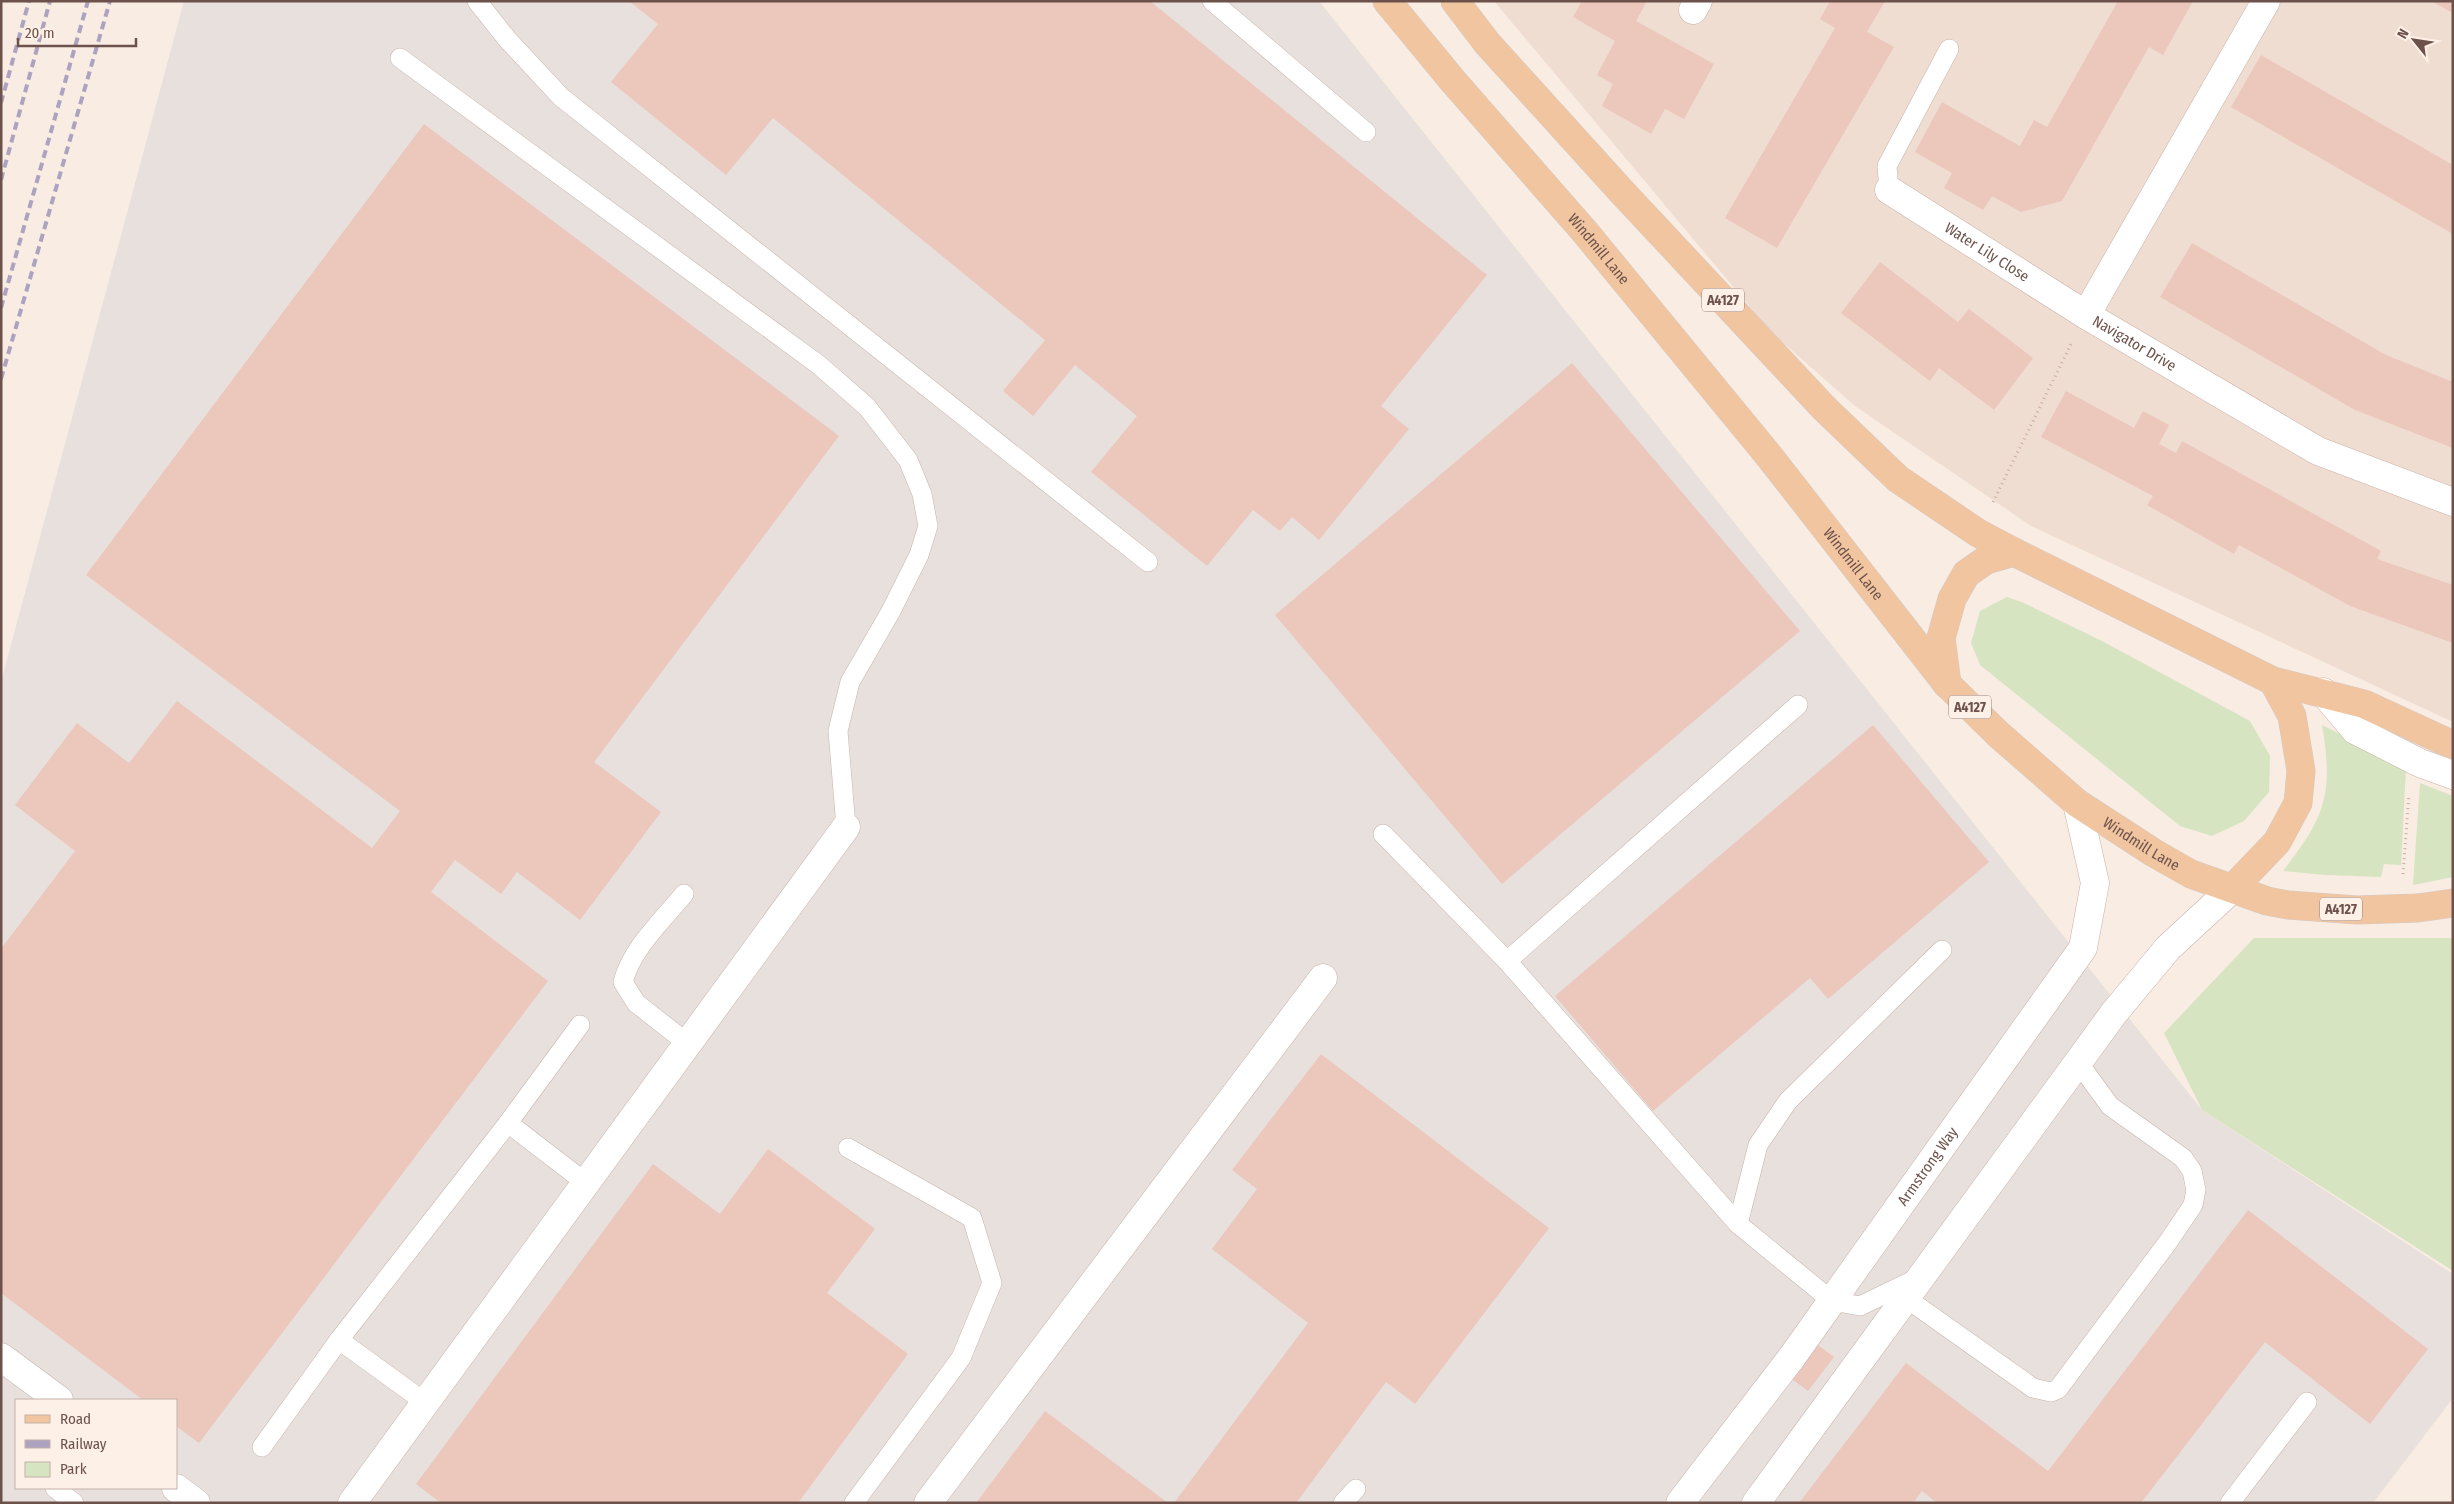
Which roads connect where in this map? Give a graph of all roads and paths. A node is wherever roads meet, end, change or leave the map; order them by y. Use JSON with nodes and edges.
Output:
{"nodes":[{"id":1,"x":477,"y":1,"type":"edge"},
{"id":2,"x":1212,"y":1,"type":"edge"},
{"id":3,"x":1387,"y":1,"type":"edge"},
{"id":4,"x":1455,"y":1,"type":"edge"},
{"id":5,"x":2266,"y":1,"type":"edge"},
{"id":6,"x":1949,"y":48,"type":"dead end"},
{"id":7,"x":400,"y":58,"type":"dead end"},
{"id":8,"x":1366,"y":132,"type":"dead end"},
{"id":9,"x":1889,"y":190,"type":"joint"},
{"id":10,"x":2086,"y":314,"type":"junction"},
{"id":11,"x":2453,"y":502,"type":"edge"},
{"id":12,"x":1978,"y":533,"type":"junction"},
{"id":13,"x":2014,"y":552,"type":"junction"},
{"id":14,"x":1148,"y":562,"type":"dead end"},
{"id":15,"x":2273,"y":681,"type":"junction"},
{"id":16,"x":1947,"y":684,"type":"junction"},
{"id":17,"x":2323,"y":692,"type":"junction"},
{"id":18,"x":1798,"y":704,"type":"dead end"},
{"id":19,"x":2453,"y":745,"type":"edge"},
{"id":20,"x":2453,"y":776,"type":"edge"},
{"id":21,"x":2409,"y":785,"type":"dead end"},
{"id":22,"x":2077,"y":803,"type":"junction"},
{"id":23,"x":846,"y":826,"type":"joint"},
{"id":24,"x":1383,"y":834,"type":"dead end"},
{"id":25,"x":2397,"y":879,"type":"dead end"},
{"id":26,"x":2233,"y":888,"type":"junction"},
{"id":27,"x":684,"y":894,"type":"dead end"},
{"id":28,"x":2453,"y":903,"type":"edge"},
{"id":29,"x":1942,"y":950,"type":"dead end"},
{"id":30,"x":1507,"y":961,"type":"junction"},
{"id":31,"x":1323,"y":978,"type":"dead end"},
{"id":32,"x":580,"y":1025,"type":"dead end"},
{"id":33,"x":687,"y":1043,"type":"junction"},
{"id":34,"x":2078,"y":1062,"type":"junction"},
{"id":35,"x":508,"y":1123,"type":"junction"},
{"id":36,"x":848,"y":1148,"type":"dead end"},
{"id":37,"x":586,"y":1183,"type":"junction"},
{"id":38,"x":1738,"y":1224,"type":"junction"},
{"id":39,"x":1913,"y":1287,"type":"junction"},
{"id":40,"x":1832,"y":1300,"type":"junction"},
{"id":41,"x":340,"y":1340,"type":"junction"},
{"id":42,"x":1,"y":1357,"type":"edge"},
{"id":43,"x":58,"y":1399,"type":"edge"},
{"id":44,"x":2307,"y":1402,"type":"dead end"},
{"id":45,"x":426,"y":1403,"type":"junction"},
{"id":46,"x":262,"y":1446,"type":"dead end"},
{"id":47,"x":56,"y":1489,"type":"edge"},
{"id":48,"x":177,"y":1489,"type":"edge"},
{"id":49,"x":1356,"y":1489,"type":"dead end"},
{"id":50,"x":74,"y":1503,"type":"edge"},
{"id":51,"x":196,"y":1503,"type":"edge"},
{"id":52,"x":352,"y":1503,"type":"edge"},
{"id":53,"x":854,"y":1503,"type":"edge"},
{"id":54,"x":928,"y":1503,"type":"edge"},
{"id":55,"x":1343,"y":1503,"type":"edge"},
{"id":56,"x":1680,"y":1503,"type":"edge"},
{"id":57,"x":1756,"y":1503,"type":"edge"},
{"id":58,"x":2230,"y":1503,"type":"edge"}],
"edges":[{"from":1,"to":14,"type":"lane"},
{"from":2,"to":8,"type":"lane"},
{"from":3,"to":16,"type":"main road","name":"Windmill Lane","number":"A4127"},
{"from":4,"to":12,"type":"main road","number":"A4127"},
{"from":5,"to":10,"type":"street","name":"Navigator Drive"},
{"from":6,"to":9,"type":"lane"},
{"from":7,"to":23,"type":"lane"},
{"from":9,"to":10,"type":"street","name":"Water Lily Close"},
{"from":10,"to":11,"type":"street","name":"Navigator Drive"},
{"from":10,"to":12,"type":"path"},
{"from":12,"to":13,"type":"main road","number":"A4127"},
{"from":13,"to":15,"type":"main road","number":"A4127"},
{"from":13,"to":16,"type":"main road"},
{"from":15,"to":17,"type":"main road","number":"A4127"},
{"from":15,"to":26,"type":"main road"},
{"from":16,"to":22,"type":"main road","name":"Windmill Lane","number":"A4127"},
{"from":17,"to":19,"type":"main road","number":"A4127"},
{"from":17,"to":20,"type":"street"},
{"from":18,"to":30,"type":"lane"},
{"from":21,"to":25,"type":"path"},
{"from":22,"to":26,"type":"main road","name":"Windmill Lane","number":"A4127"},
{"from":22,"to":40,"type":"street","name":"Armstrong Way"},
{"from":23,"to":33,"type":"street"},
{"from":24,"to":30,"type":"lane"},
{"from":26,"to":28,"type":"main road","name":"Windmill Lane","number":"A4127"},
{"from":26,"to":34,"type":"street"},
{"from":27,"to":33,"type":"lane"},
{"from":29,"to":38,"type":"lane"},
{"from":30,"to":38,"type":"lane"},
{"from":31,"to":54,"type":"street"},
{"from":32,"to":35,"type":"lane"},
{"from":33,"to":37,"type":"street"},
{"from":34,"to":39,"type":"street"},
{"from":34,"to":39,"type":"lane"},
{"from":35,"to":37,"type":"lane"},
{"from":35,"to":41,"type":"lane"},
{"from":36,"to":53,"type":"lane"},
{"from":37,"to":45,"type":"street"},
{"from":38,"to":40,"type":"lane"},
{"from":39,"to":40,"type":"lane"},
{"from":39,"to":57,"type":"street"},
{"from":40,"to":56,"type":"street","name":"Armstrong Way"},
{"from":41,"to":45,"type":"lane"},
{"from":41,"to":46,"type":"lane"},
{"from":42,"to":43,"type":"street"},
{"from":44,"to":58,"type":"lane"},
{"from":45,"to":52,"type":"street"},
{"from":47,"to":50,"type":"lane"},
{"from":48,"to":51,"type":"street"},
{"from":49,"to":55,"type":"lane"}]}
